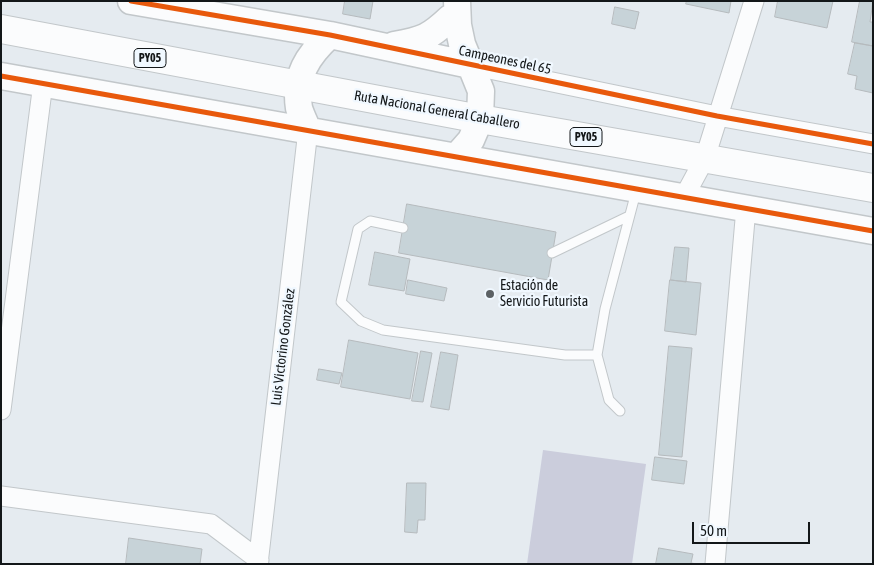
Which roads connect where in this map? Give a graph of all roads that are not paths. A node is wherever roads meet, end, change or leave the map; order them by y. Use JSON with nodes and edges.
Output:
{"nodes":[{"id":1,"x":131,"y":1,"type":"edge"},
{"id":2,"x":754,"y":1,"type":"edge"},
{"id":3,"x":182,"y":6,"type":"edge"},
{"id":4,"x":455,"y":7,"type":"edge"},
{"id":5,"x":1,"y":29,"type":"edge"},
{"id":6,"x":330,"y":35,"type":"junction"},
{"id":7,"x":387,"y":47,"type":"junction"},
{"id":8,"x":436,"y":57,"type":"junction"},
{"id":9,"x":470,"y":65,"type":"junction"},
{"id":10,"x":1,"y":76,"type":"edge"},
{"id":11,"x":43,"y":83,"type":"junction"},
{"id":12,"x":299,"y":85,"type":"junction"},
{"id":13,"x":717,"y":116,"type":"junction"},
{"id":14,"x":480,"y":119,"type":"junction"},
{"id":15,"x":308,"y":130,"type":"junction"},
{"id":16,"x":873,"y":144,"type":"edge"},
{"id":17,"x":456,"y":157,"type":"junction"},
{"id":18,"x":705,"y":158,"type":"junction"},
{"id":19,"x":873,"y":188,"type":"edge"},
{"id":20,"x":637,"y":189,"type":"junction"},
{"id":21,"x":684,"y":198,"type":"junction"},
{"id":22,"x":746,"y":208,"type":"junction"},
{"id":23,"x":629,"y":216,"type":"junction"},
{"id":24,"x":403,"y":228,"type":"dead end"},
{"id":25,"x":873,"y":231,"type":"edge"},
{"id":26,"x":552,"y":253,"type":"dead end"},
{"id":27,"x":597,"y":355,"type":"junction"},
{"id":28,"x":1,"y":410,"type":"edge"},
{"id":29,"x":620,"y":411,"type":"dead end"},
{"id":30,"x":1,"y":496,"type":"edge"},
{"id":31,"x":259,"y":562,"type":"edge"},
{"id":32,"x":715,"y":564,"type":"edge"}],
"edges":[{"from":1,"to":3,"type":"street","name":"Campeones del 65"},
{"from":2,"to":13,"type":"street"},
{"from":3,"to":6,"type":"street","name":"Campeones del 65"},
{"from":4,"to":7,"type":"street"},
{"from":4,"to":8,"type":"street"},
{"from":4,"to":9,"type":"street"},
{"from":5,"to":12,"type":"highway","name":"Ruta Nacional General Caballero","number":"PY05"},
{"from":6,"to":7,"type":"street","name":"Campeones del 65"},
{"from":6,"to":12,"type":"street"},
{"from":7,"to":8,"type":"street","name":"Campeones del 65"},
{"from":8,"to":9,"type":"street","name":"Campeones del 65"},
{"from":9,"to":13,"type":"street","name":"Campeones del 65"},
{"from":9,"to":14,"type":"street"},
{"from":10,"to":11,"type":"street"},
{"from":11,"to":15,"type":"street"},
{"from":11,"to":28,"type":"street"},
{"from":12,"to":14,"type":"highway","name":"Ruta Nacional General Caballero","number":"PY05"},
{"from":12,"to":15,"type":"street"},
{"from":13,"to":16,"type":"street","name":"Campeones del 65"},
{"from":13,"to":18,"type":"street"},
{"from":14,"to":17,"type":"street"},
{"from":14,"to":18,"type":"highway","name":"Ruta Nacional General Caballero","number":"PY05"},
{"from":15,"to":17,"type":"street"},
{"from":15,"to":31,"type":"street","name":"Luis Victorino González"},
{"from":17,"to":20,"type":"street"},
{"from":18,"to":19,"type":"highway","name":"Ruta Nacional General Caballero","number":"PY05"},
{"from":18,"to":21,"type":"street"},
{"from":20,"to":21,"type":"street"},
{"from":20,"to":23,"type":"lane"},
{"from":21,"to":22,"type":"street"},
{"from":22,"to":25,"type":"street"},
{"from":22,"to":32,"type":"street"},
{"from":23,"to":26,"type":"lane"},
{"from":23,"to":27,"type":"lane"},
{"from":24,"to":27,"type":"lane"},
{"from":27,"to":29,"type":"lane"},
{"from":30,"to":31,"type":"street"}]}
